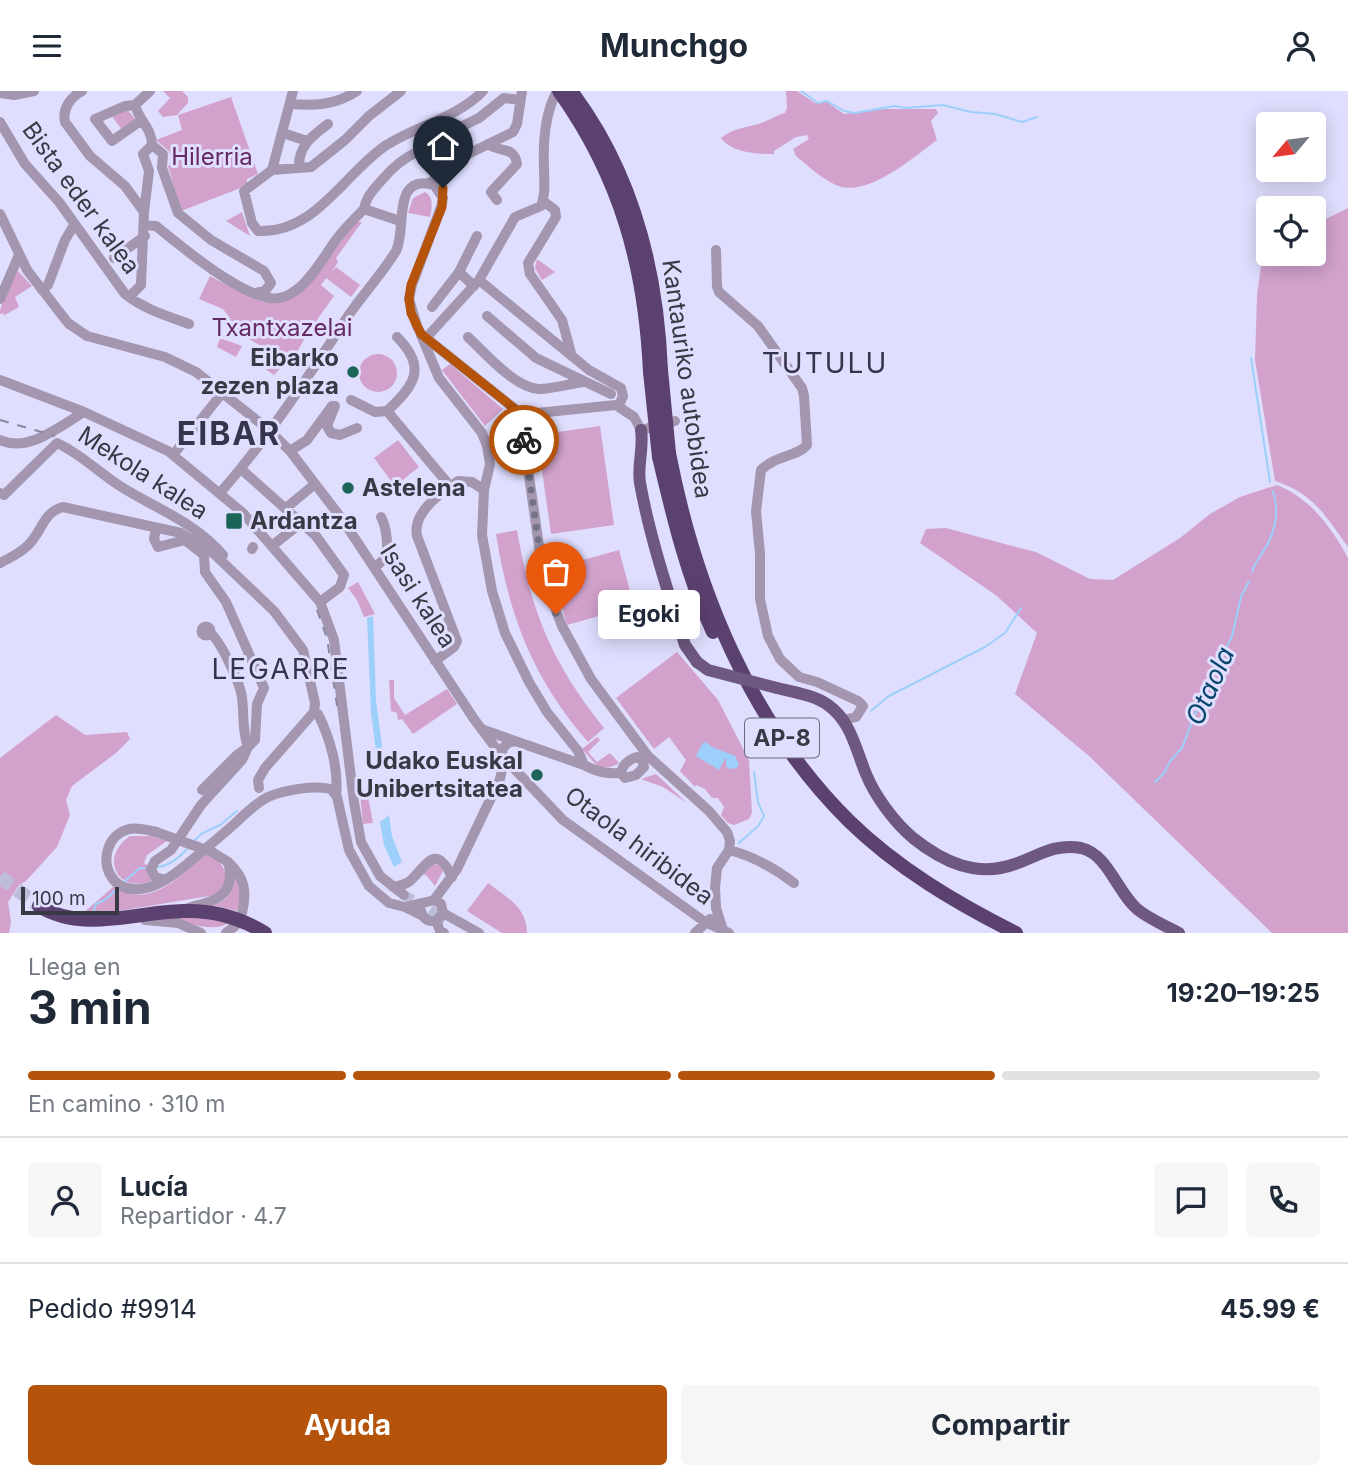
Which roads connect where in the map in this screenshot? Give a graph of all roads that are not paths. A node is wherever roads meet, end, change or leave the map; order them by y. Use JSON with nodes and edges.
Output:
{"nodes":[{"id":1,"x":33,"y":91,"type":"edge"},
{"id":2,"x":150,"y":91,"type":"edge"},
{"id":3,"x":293,"y":91,"type":"edge"},
{"id":4,"x":357,"y":91,"type":"edge"},
{"id":5,"x":401,"y":91,"type":"edge"},
{"id":6,"x":483,"y":91,"type":"edge"},
{"id":7,"x":558,"y":91,"type":"edge"},
{"id":8,"x":571,"y":91,"type":"edge"},
{"id":9,"x":0,"y":93,"type":"edge"},
{"id":10,"x":73,"y":95,"type":"edge"},
{"id":11,"x":522,"y":96,"type":"edge"},
{"id":12,"x":291,"y":104,"type":"junction"},
{"id":13,"x":135,"y":105,"type":"junction"},
{"id":14,"x":142,"y":120,"type":"junction"},
{"id":15,"x":0,"y":122,"type":"edge"},
{"id":16,"x":586,"y":122,"type":"junction"},
{"id":17,"x":328,"y":124,"type":"dead end"},
{"id":18,"x":283,"y":133,"type":"junction"},
{"id":19,"x":442,"y":136,"type":"dead end"},
{"id":20,"x":307,"y":141,"type":"junction"},
{"id":21,"x":488,"y":144,"type":"junction"},
{"id":22,"x":152,"y":145,"type":"junction"},
{"id":23,"x":466,"y":155,"type":"junction"},
{"id":24,"x":299,"y":168,"type":"junction"},
{"id":25,"x":451,"y":169,"type":"junction"},
{"id":26,"x":272,"y":170,"type":"junction"},
{"id":27,"x":148,"y":183,"type":"junction"},
{"id":28,"x":429,"y":183,"type":"junction"},
{"id":29,"x":130,"y":192,"type":"junction"},
{"id":30,"x":441,"y":195,"type":"junction"},
{"id":31,"x":497,"y":200,"type":"dead end"},
{"id":32,"x":543,"y":201,"type":"junction"},
{"id":33,"x":364,"y":209,"type":"junction"},
{"id":34,"x":144,"y":212,"type":"junction"},
{"id":35,"x":0,"y":214,"type":"edge"},
{"id":36,"x":400,"y":221,"type":"junction"},
{"id":37,"x":74,"y":225,"type":"junction"},
{"id":38,"x":145,"y":230,"type":"junction"},
{"id":39,"x":477,"y":236,"type":"dead end"},
{"id":40,"x":716,"y":250,"type":"dead end"},
{"id":41,"x":19,"y":255,"type":"junction"},
{"id":42,"x":114,"y":258,"type":"dead end"},
{"id":43,"x":459,"y":272,"type":"junction"},
{"id":44,"x":270,"y":281,"type":"junction"},
{"id":45,"x":477,"y":283,"type":"junction"},
{"id":46,"x":42,"y":290,"type":"junction"},
{"id":47,"x":257,"y":293,"type":"junction"},
{"id":48,"x":130,"y":297,"type":"junction"},
{"id":49,"x":282,"y":298,"type":"junction"},
{"id":50,"x":0,"y":299,"type":"edge"},
{"id":51,"x":432,"y":307,"type":"dead end"},
{"id":52,"x":487,"y":316,"type":"dead end"},
{"id":53,"x":189,"y":324,"type":"dead end"},
{"id":54,"x":424,"y":336,"type":"junction"},
{"id":55,"x":397,"y":337,"type":"dead end"},
{"id":56,"x":468,"y":337,"type":"dead end"},
{"id":57,"x":441,"y":350,"type":"junction"},
{"id":58,"x":431,"y":357,"type":"junction"},
{"id":59,"x":573,"y":357,"type":"junction"},
{"id":60,"x":0,"y":380,"type":"edge"},
{"id":61,"x":584,"y":382,"type":"junction"},
{"id":62,"x":223,"y":392,"type":"junction"},
{"id":63,"x":617,"y":392,"type":"junction"},
{"id":64,"x":351,"y":400,"type":"dead end"},
{"id":65,"x":60,"y":403,"type":"junction"},
{"id":66,"x":614,"y":405,"type":"junction"},
{"id":67,"x":387,"y":411,"type":"junction"},
{"id":68,"x":84,"y":412,"type":"junction"},
{"id":69,"x":520,"y":413,"type":"junction"},
{"id":70,"x":632,"y":415,"type":"junction"},
{"id":71,"x":675,"y":421,"type":"dead end"},
{"id":72,"x":60,"y":426,"type":"junction"},
{"id":73,"x":357,"y":428,"type":"dead end"},
{"id":74,"x":269,"y":430,"type":"junction"},
{"id":75,"x":641,"y":430,"type":"junction"},
{"id":76,"x":0,"y":440,"type":"edge"},
{"id":77,"x":290,"y":451,"type":"junction"},
{"id":78,"x":173,"y":455,"type":"junction"},
{"id":79,"x":664,"y":455,"type":"junction"},
{"id":80,"x":241,"y":470,"type":"junction"},
{"id":81,"x":450,"y":486,"type":"junction"},
{"id":82,"x":310,"y":488,"type":"dead end"},
{"id":83,"x":484,"y":490,"type":"junction"},
{"id":84,"x":0,"y":493,"type":"edge"},
{"id":85,"x":220,"y":493,"type":"junction"},
{"id":86,"x":286,"y":508,"type":"junction"},
{"id":87,"x":381,"y":517,"type":"dead end"},
{"id":88,"x":302,"y":522,"type":"junction"},
{"id":89,"x":156,"y":528,"type":"junction"},
{"id":90,"x":273,"y":545,"type":"junction"},
{"id":91,"x":0,"y":563,"type":"edge"},
{"id":92,"x":227,"y":566,"type":"junction"},
{"id":93,"x":375,"y":567,"type":"junction"},
{"id":94,"x":320,"y":602,"type":"junction"},
{"id":95,"x":210,"y":633,"type":"dead end"},
{"id":96,"x":435,"y":661,"type":"junction"},
{"id":97,"x":314,"y":712,"type":"junction"},
{"id":98,"x":843,"y":720,"type":"junction"},
{"id":99,"x":481,"y":729,"type":"junction"},
{"id":100,"x":634,"y":737,"type":"junction"},
{"id":101,"x":515,"y":741,"type":"junction"},
{"id":102,"x":571,"y":744,"type":"junction"},
{"id":103,"x":247,"y":747,"type":"junction"},
{"id":104,"x":501,"y":755,"type":"junction"},
{"id":105,"x":560,"y":757,"type":"junction"},
{"id":106,"x":645,"y":760,"type":"junction"},
{"id":107,"x":584,"y":765,"type":"junction"},
{"id":108,"x":621,"y":773,"type":"junction"},
{"id":109,"x":335,"y":775,"type":"junction"},
{"id":110,"x":500,"y":779,"type":"junction"},
{"id":111,"x":524,"y":780,"type":"junction"},
{"id":112,"x":326,"y":788,"type":"junction"},
{"id":113,"x":259,"y":789,"type":"dead end"},
{"id":114,"x":202,"y":790,"type":"dead end"},
{"id":115,"x":337,"y":796,"type":"junction"},
{"id":116,"x":729,"y":850,"type":"junction"},
{"id":117,"x":228,"y":862,"type":"junction"},
{"id":118,"x":452,"y":877,"type":"junction"},
{"id":119,"x":166,"y":880,"type":"junction"},
{"id":120,"x":794,"y":883,"type":"dead end"},
{"id":121,"x":431,"y":900,"type":"junction"},
{"id":122,"x":716,"y":903,"type":"junction"},
{"id":123,"x":39,"y":906,"type":"tunnel mouth"},
{"id":124,"x":405,"y":907,"type":"junction"},
{"id":125,"x":175,"y":911,"type":"junction"},
{"id":126,"x":242,"y":913,"type":"dead end"},
{"id":127,"x":692,"y":913,"type":"junction"},
{"id":128,"x":423,"y":916,"type":"junction"},
{"id":129,"x":439,"y":917,"type":"junction"},
{"id":130,"x":113,"y":920,"type":"junction"},
{"id":131,"x":706,"y":923,"type":"junction"},
{"id":132,"x":726,"y":932,"type":"edge"},
{"id":133,"x":201,"y":933,"type":"edge"},
{"id":134,"x":265,"y":933,"type":"edge"},
{"id":135,"x":444,"y":933,"type":"edge"},
{"id":136,"x":479,"y":933,"type":"edge"},
{"id":137,"x":694,"y":933,"type":"edge"},
{"id":138,"x":994,"y":933,"type":"edge"},
{"id":139,"x":1016,"y":933,"type":"edge"},
{"id":140,"x":1179,"y":933,"type":"edge"}],
"edges":[{"from":1,"to":9,"type":"street"},
{"from":2,"to":13,"type":"street"},
{"from":3,"to":12,"type":"street"},
{"from":4,"to":12,"type":"street"},
{"from":5,"to":24,"type":"street"},
{"from":6,"to":26,"type":"street"},
{"from":7,"to":16,"type":"highway","name":"Kantauriko autobidea","number":"AP-8"},
{"from":7,"to":32,"type":"street"},
{"from":8,"to":16,"type":"highway","name":"Kantauriko autobidea","number":"AP-8"},
{"from":10,"to":29,"type":"street"},
{"from":11,"to":19,"type":"street"},
{"from":11,"to":21,"type":"street"},
{"from":12,"to":18,"type":"street"},
{"from":13,"to":14,"type":"street"},
{"from":13,"to":14,"type":"street"},
{"from":14,"to":22,"type":"street"},
{"from":15,"to":37,"type":"street","name":"Bista eder kalea"},
{"from":16,"to":79,"type":"highway","name":"Kantauriko autobidea","number":"AP-8","bridge":true},
{"from":17,"to":20,"type":"street"},
{"from":18,"to":20,"type":"street"},
{"from":18,"to":26,"type":"street"},
{"from":20,"to":24,"type":"street"},
{"from":21,"to":23,"type":"street"},
{"from":21,"to":31,"type":"street"},
{"from":22,"to":27,"type":"street"},
{"from":22,"to":44,"type":"street"},
{"from":23,"to":25,"type":"street"},
{"from":23,"to":33,"type":"street"},
{"from":24,"to":26,"type":"street"},
{"from":25,"to":28,"type":"street"},
{"from":25,"to":30,"type":"street"},
{"from":27,"to":29,"type":"street"},
{"from":27,"to":34,"type":"street"},
{"from":28,"to":30,"type":"street"},
{"from":28,"to":36,"type":"street"},
{"from":29,"to":34,"type":"street"},
{"from":30,"to":54,"type":"street"},
{"from":32,"to":45,"type":"street"},
{"from":32,"to":59,"type":"street"},
{"from":33,"to":36,"type":"street"},
{"from":33,"to":49,"type":"street"},
{"from":34,"to":38,"type":"street"},
{"from":35,"to":41,"type":"street"},
{"from":36,"to":74,"type":"street"},
{"from":37,"to":46,"type":"street"},
{"from":37,"to":48,"type":"street","name":"Bista eder kalea"},
{"from":38,"to":42,"type":"street"},
{"from":38,"to":47,"type":"street"},
{"from":38,"to":48,"type":"street"},
{"from":39,"to":43,"type":"street"},
{"from":40,"to":98,"type":"street"},
{"from":41,"to":46,"type":"street"},
{"from":41,"to":50,"type":"street"},
{"from":43,"to":45,"type":"street"},
{"from":43,"to":51,"type":"street"},
{"from":44,"to":47,"type":"street"},
{"from":44,"to":49,"type":"street"},
{"from":45,"to":54,"type":"street"},
{"from":45,"to":59,"type":"street"},
{"from":46,"to":62,"type":"street","name":"Isasi kalea"},
{"from":47,"to":49,"type":"street"},
{"from":48,"to":53,"type":"street"},
{"from":52,"to":61,"type":"street"},
{"from":54,"to":57,"type":"street"},
{"from":54,"to":58,"type":"street"},
{"from":55,"to":67,"type":"street"},
{"from":56,"to":61,"type":"street"},
{"from":57,"to":58,"type":"street"},
{"from":57,"to":69,"type":"street"},
{"from":58,"to":83,"type":"street"},
{"from":59,"to":63,"type":"street"},
{"from":60,"to":65,"type":"street"},
{"from":61,"to":63,"type":"street"},
{"from":62,"to":74,"type":"street","name":"Isasi kalea"},
{"from":62,"to":78,"type":"street"},
{"from":63,"to":66,"type":"street"},
{"from":63,"to":70,"type":"street"},
{"from":64,"to":67,"type":"street"},
{"from":65,"to":68,"type":"street"},
{"from":65,"to":72,"type":"street"},
{"from":66,"to":69,"type":"street"},
{"from":66,"to":70,"type":"street"},
{"from":67,"to":81,"type":"street"},
{"from":68,"to":72,"type":"street"},
{"from":68,"to":78,"type":"street"},
{"from":69,"to":100,"type":"street"},
{"from":70,"to":75,"type":"street"},
{"from":71,"to":75,"type":"street"},
{"from":72,"to":76,"type":"street"},
{"from":73,"to":77,"type":"street"},
{"from":74,"to":77,"type":"street","name":"Isasi kalea"},
{"from":74,"to":80,"type":"street"},
{"from":75,"to":98,"type":"main road","bridge":true},
{"from":77,"to":93,"type":"street","name":"Isasi kalea"},
{"from":78,"to":85,"type":"street"},
{"from":79,"to":138,"type":"highway","name":"Kantauriko autobidea","number":"AP-8"},
{"from":79,"to":139,"type":"highway","name":"Kantauriko autobidea","number":"AP-8"},
{"from":80,"to":85,"type":"street"},
{"from":80,"to":86,"type":"street"},
{"from":81,"to":83,"type":"street"},
{"from":81,"to":96,"type":"street"},
{"from":82,"to":86,"type":"street"},
{"from":83,"to":102,"type":"street"},
{"from":84,"to":92,"type":"street","name":"Mekola kalea"},
{"from":85,"to":90,"type":"street"},
{"from":86,"to":88,"type":"street"},
{"from":87,"to":93,"type":"street"},
{"from":88,"to":90,"type":"street"},
{"from":88,"to":94,"type":"street"},
{"from":89,"to":91,"type":"street"},
{"from":89,"to":92,"type":"street"},
{"from":89,"to":103,"type":"street"},
{"from":90,"to":94,"type":"street"},
{"from":92,"to":97,"type":"street"},
{"from":93,"to":96,"type":"street","name":"Isasi kalea"},
{"from":94,"to":118,"type":"street"},
{"from":95,"to":103,"type":"street"},
{"from":96,"to":99,"type":"street","name":"Isasi kalea"},
{"from":97,"to":109,"type":"street"},
{"from":97,"to":113,"type":"street"},
{"from":98,"to":140,"type":"main road"},
{"from":99,"to":101,"type":"street"},
{"from":99,"to":104,"type":"street","name":"Isasi kalea"},
{"from":100,"to":106,"type":"street"},
{"from":100,"to":106,"type":"street"},
{"from":101,"to":104,"type":"street"},
{"from":101,"to":105,"type":"street"},
{"from":102,"to":105,"type":"street"},
{"from":102,"to":107,"type":"street"},
{"from":103,"to":114,"type":"street"},
{"from":103,"to":119,"type":"street"},
{"from":104,"to":110,"type":"street"},
{"from":104,"to":111,"type":"street","name":"Otaola hiribidea"},
{"from":105,"to":107,"type":"street"},
{"from":106,"to":108,"type":"street"},
{"from":106,"to":108,"type":"street"},
{"from":106,"to":116,"type":"street"},
{"from":107,"to":108,"type":"street"},
{"from":109,"to":112,"type":"street"},
{"from":109,"to":115,"type":"street"},
{"from":110,"to":111,"type":"street"},
{"from":110,"to":118,"type":"street"},
{"from":111,"to":127,"type":"street","name":"Otaola hiribidea"},
{"from":112,"to":115,"type":"street"},
{"from":112,"to":119,"type":"street"},
{"from":115,"to":124,"type":"street"},
{"from":116,"to":120,"type":"street"},
{"from":116,"to":122,"type":"street"},
{"from":117,"to":119,"type":"street","bridge":true},
{"from":117,"to":125,"type":"street"},
{"from":117,"to":126,"type":"street"},
{"from":118,"to":121,"type":"street"},
{"from":121,"to":124,"type":"street"},
{"from":121,"to":128,"type":"street"},
{"from":121,"to":129,"type":"street"},
{"from":122,"to":127,"type":"street"},
{"from":122,"to":131,"type":"street"},
{"from":122,"to":132,"type":"street"},
{"from":123,"to":130,"type":"highway"},
{"from":124,"to":128,"type":"street"},
{"from":125,"to":130,"type":"highway"},
{"from":125,"to":134,"type":"highway"},
{"from":127,"to":131,"type":"street","name":"Otaola hiribidea"},
{"from":127,"to":137,"type":"street"},
{"from":128,"to":129,"type":"street"},
{"from":129,"to":135,"type":"street"},
{"from":129,"to":136,"type":"street"},
{"from":130,"to":133,"type":"street"},
{"from":131,"to":132,"type":"street","name":"Otaola hiribidea"},
{"from":131,"to":137,"type":"street"}]}
